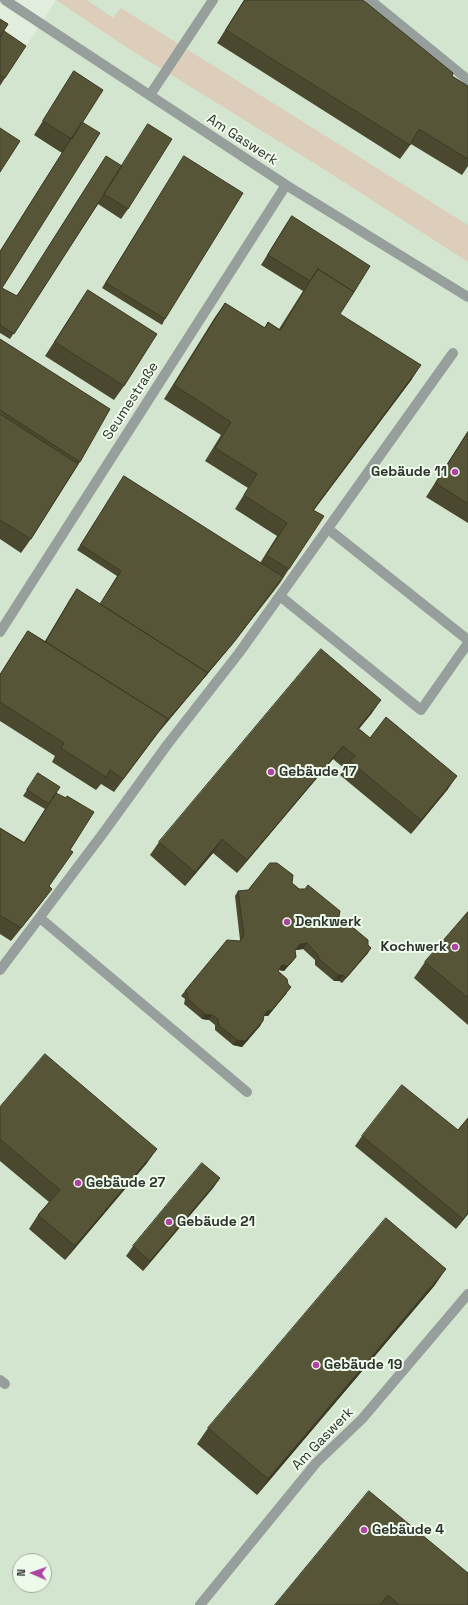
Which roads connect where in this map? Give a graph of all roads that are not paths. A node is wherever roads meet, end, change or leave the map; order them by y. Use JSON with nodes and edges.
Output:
{"nodes":[{"id":1,"x":5,"y":0,"type":"edge"},
{"id":2,"x":213,"y":0,"type":"edge"},
{"id":3,"x":370,"y":0,"type":"edge"},
{"id":4,"x":468,"y":80,"type":"edge"},
{"id":5,"x":150,"y":96,"type":"junction"},
{"id":6,"x":286,"y":185,"type":"junction"},
{"id":7,"x":468,"y":297,"type":"edge"},
{"id":8,"x":453,"y":353,"type":"dead end"},
{"id":9,"x":328,"y":529,"type":"junction"},
{"id":10,"x":280,"y":596,"type":"junction"},
{"id":11,"x":0,"y":632,"type":"edge"},
{"id":12,"x":468,"y":640,"type":"edge"},
{"id":13,"x":468,"y":644,"type":"edge"},
{"id":14,"x":40,"y":918,"type":"junction"},
{"id":15,"x":0,"y":970,"type":"edge"},
{"id":16,"x":246,"y":1092,"type":"dead end"},
{"id":17,"x":468,"y":1294,"type":"edge"},
{"id":18,"x":200,"y":1605,"type":"edge"}],
"edges":[{"from":1,"to":5,"type":"street","name":"Am Gaswerk"},
{"from":2,"to":5,"type":"street"},
{"from":3,"to":4,"type":"street"},
{"from":5,"to":6,"type":"street","name":"Am Gaswerk"},
{"from":6,"to":7,"type":"street","name":"Am Gaswerk"},
{"from":6,"to":11,"type":"street","name":"Seumestraße"},
{"from":8,"to":9,"type":"street"},
{"from":9,"to":10,"type":"street"},
{"from":9,"to":12,"type":"street"},
{"from":10,"to":13,"type":"street"},
{"from":10,"to":14,"type":"street"},
{"from":14,"to":15,"type":"street"},
{"from":14,"to":16,"type":"street"},
{"from":17,"to":18,"type":"street","name":"Am Gaswerk"}]}
